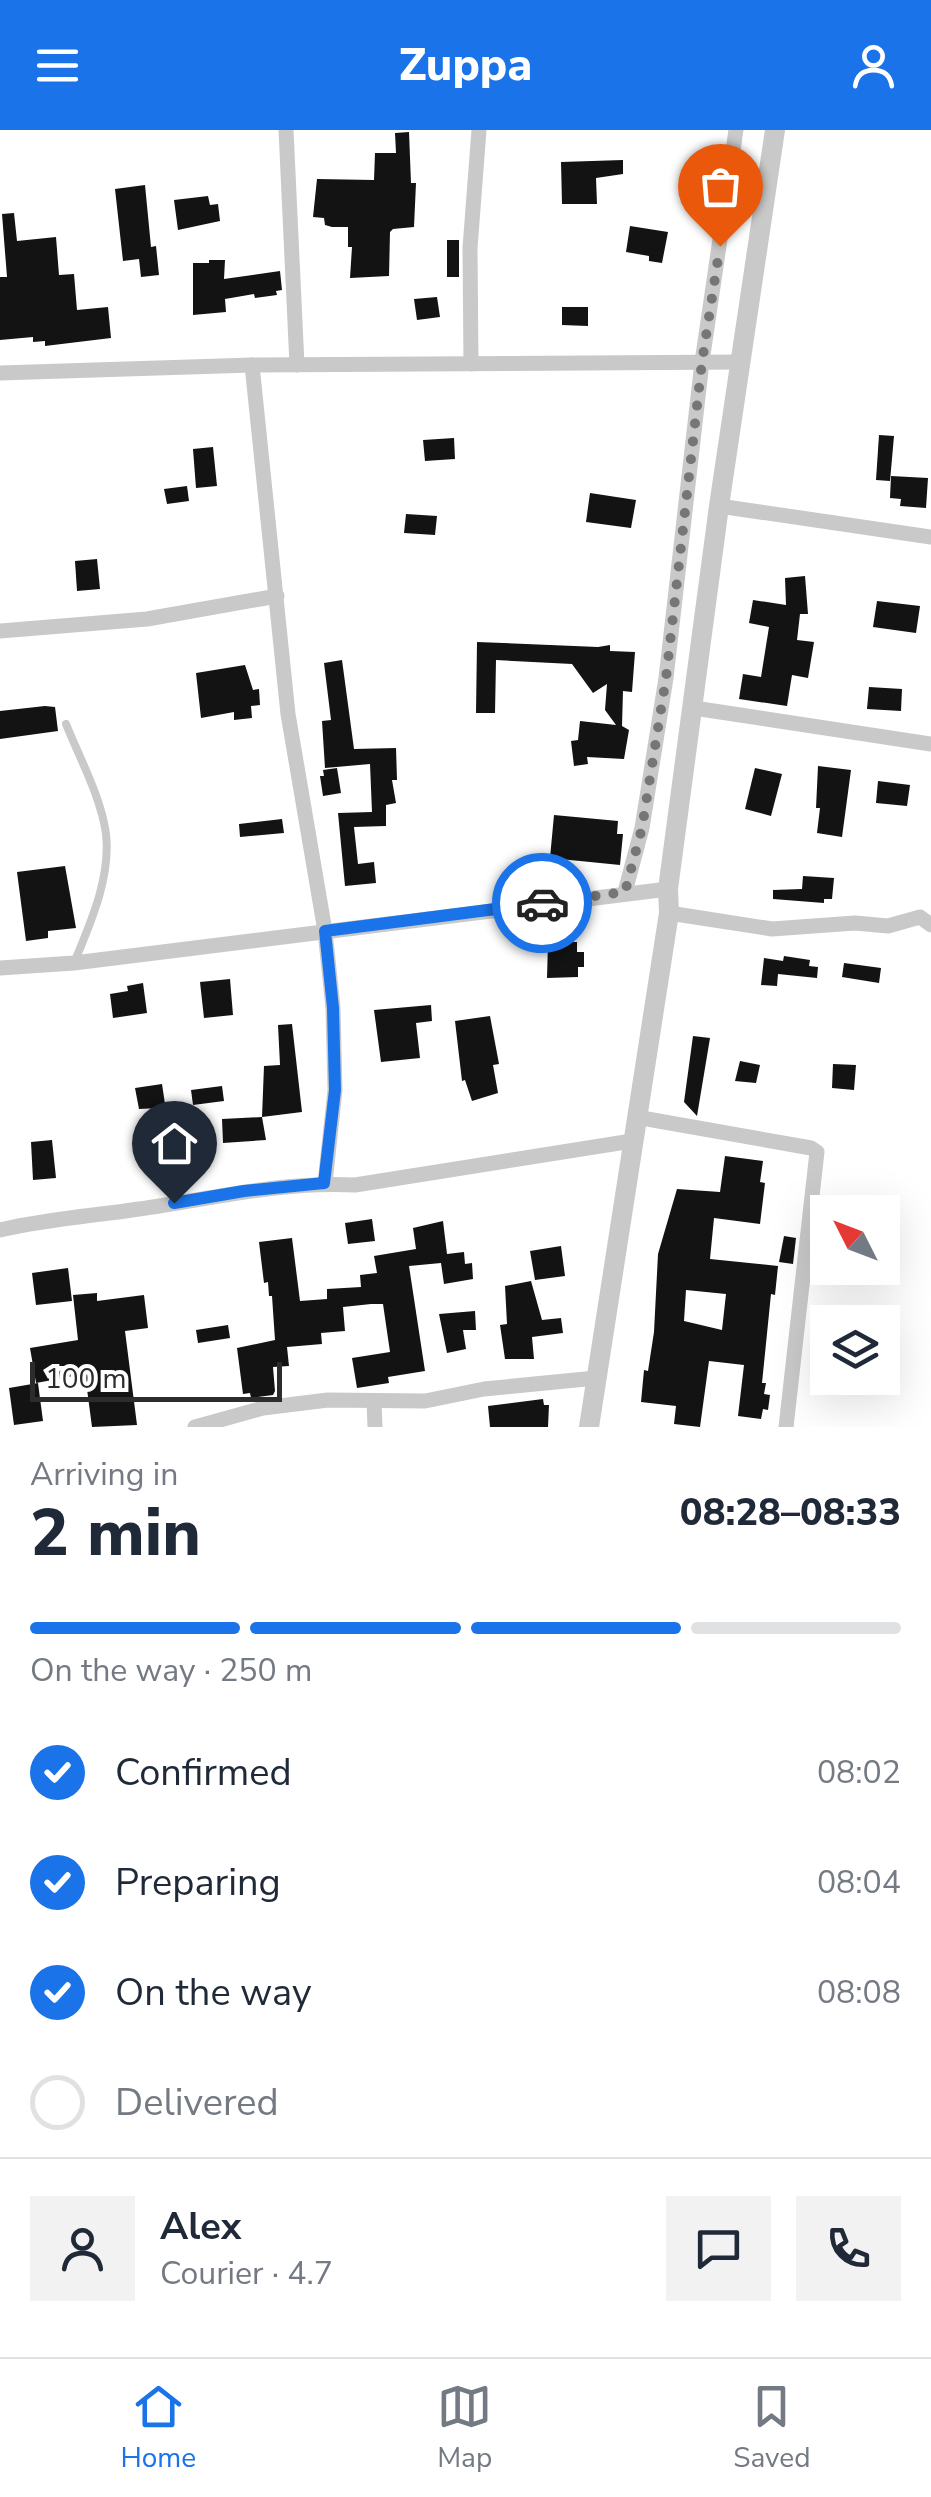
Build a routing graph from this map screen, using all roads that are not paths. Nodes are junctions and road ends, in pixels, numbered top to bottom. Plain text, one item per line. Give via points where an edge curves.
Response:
1 (286, 130) edge
2 (479, 130) edge
3 (736, 130) edge
4 (774, 130) edge
5 (702, 362) junction
6 (741, 362) junction
7 (252, 364) junction
8 (471, 364) junction
9 (297, 365) junction
10 (0, 373) edge
11 (719, 506) junction
12 (931, 537) edge
13 (277, 596) junction
14 (0, 631) edge
15 (694, 708) junction
16 (66, 724) dead end
17 (931, 744) edge
18 (668, 889) junction
19 (625, 892) junction
20 (668, 912) junction
21 (931, 924) edge
22 (325, 931) junction
23 (74, 963) junction
24 (0, 968) edge
25 (636, 1116) junction
26 (632, 1141) junction
27 (324, 1183) junction
28 (0, 1230) edge
29 (596, 1378) junction
30 (374, 1401) junction
31 (195, 1427) edge
32 (375, 1427) edge
33 (589, 1427) edge
34 (786, 1427) edge

1 - 9 street
2 - 8 street
3 - 5 street
4 - 6 street
5 - 6 street
5 - 8 street
5 - 19 street via 666,678
6 - 11 street
7 - 9 street
7 - 10 street
7 - 13 street
8 - 9 street
11 - 12 street
11 - 15 street
13 - 14 street via 147,619
13 - 22 street via 288,714
15 - 17 street
15 - 18 street
16 - 23 lane via 106,848 95,909
18 - 19 street
18 - 20 street
19 - 22 street
20 - 21 street via 772,929 888,926 920,917
20 - 25 street
22 - 23 street
22 - 27 street via 335,1090
23 - 24 street
25 - 26 street
25 - 34 street via 817,1152
26 - 27 street via 356,1184
26 - 29 street
27 - 28 street
29 - 30 street via 425,1401
29 - 33 street
30 - 31 street via 263,1408
30 - 32 street

